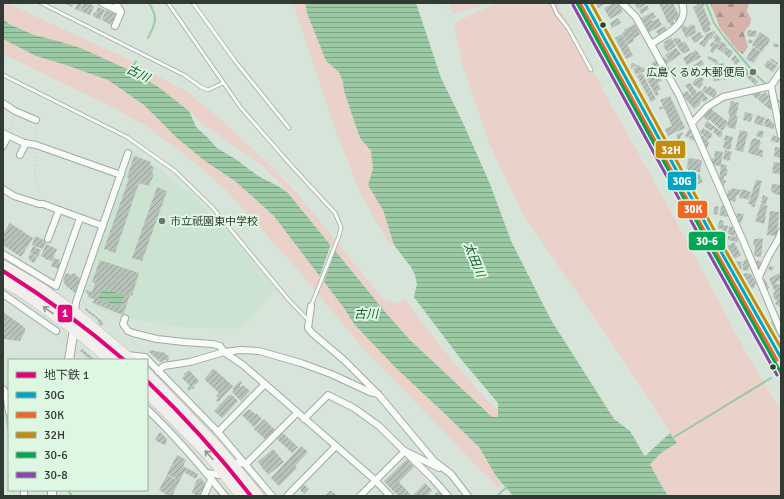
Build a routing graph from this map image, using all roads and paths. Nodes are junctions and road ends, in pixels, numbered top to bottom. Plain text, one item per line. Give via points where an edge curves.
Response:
1 (41, 3) edge
2 (102, 3) edge
3 (116, 3) edge
4 (168, 3) edge
5 (193, 3) edge
6 (440, 3) edge
7 (552, 3) edge
8 (577, 3) edge
9 (586, 3) edge
10 (622, 3) edge
11 (682, 3) edge
12 (121, 12) junction
13 (452, 17) dead end
14 (115, 26) dead end
15 (651, 44) junction
16 (591, 70) dead end
17 (781, 71) edge
18 (3, 75) edge
19 (223, 83) junction
20 (771, 86) junction
21 (3, 103) edge
22 (15, 110) junction
23 (36, 120) joint
24 (692, 123) junction
25 (289, 128) dead end
26 (6, 135) edge
27 (781, 136) edge
28 (26, 143) junction
29 (36, 144) junction
30 (3, 146) edge
31 (128, 153) dead end
32 (20, 155) dead end
33 (121, 175) junction
34 (3, 189) edge
35 (43, 204) junction
36 (59, 210) junction
37 (80, 218) junction
38 (103, 226) junction
39 (781, 232) edge
40 (48, 239) dead end
41 (3, 254) edge
42 (21, 265) junction
43 (3, 266) edge
44 (759, 277) junction
45 (26, 280) junction
46 (3, 281) edge
47 (3, 294) edge
48 (27, 295) junction
49 (10, 299) junction
50 (311, 306) joint
51 (75, 313) junction
52 (125, 318) dead end
53 (309, 321) junction
54 (779, 322) edge
55 (74, 329) junction
56 (56, 331) dead end
57 (781, 332) edge
58 (78, 352) dead end
59 (224, 352) junction
60 (128, 357) edge
61 (781, 358) edge
62 (69, 359) edge
63 (85, 359) edge
64 (110, 359) edge
65 (147, 359) edge
66 (148, 360) edge
67 (158, 371) junction
68 (781, 373) edge
69 (148, 375) edge
70 (265, 384) junction
71 (3, 388) edge
72 (148, 393) edge
73 (378, 394) junction
74 (8, 406) edge
75 (148, 410) edge
76 (297, 413) junction
77 (304, 419) junction
78 (218, 432) junction
79 (336, 446) junction
80 (405, 451) junction
81 (228, 461) junction
82 (246, 464) junction
83 (207, 473) junction
84 (451, 474) junction
85 (227, 477) junction
86 (212, 480) junction
87 (375, 480) junction
88 (204, 496) edge
89 (225, 496) edge
90 (242, 496) edge
91 (258, 496) edge
92 (272, 496) edge
93 (287, 496) edge
94 (360, 496) edge
95 (390, 496) edge
96 (448, 496) edge
97 (468, 496) edge

1 - 19 lane via 178,72 201,87 208,90
2 - 12 street
3 - 12 street
4 - 19 lane
5 - 25 lane via 235,61
6 - 13 path via 441,10
7 - 16 lane
8 - 68 main road
9 - 61 main road
10 - 15 street via 636,17
11 - 15 street via 684,15 678,26
12 - 14 street
15 - 24 street
17 - 20 street
18 - 53 lane via 126,137 175,172 212,207
19 - 50 lane via 241,108 336,213 340,228 338,236
20 - 24 street via 723,96 707,107
20 - 27 street
21 - 22 street
22 - 23 street
22 - 26 path
23 - 29 path
24 - 44 street
26 - 28 street
26 - 30 street
28 - 29 street
28 - 32 street
29 - 33 street
29 - 35 path via 35,173
31 - 33 street
33 - 38 street
34 - 35 street via 14,196
35 - 36 street
36 - 37 street
36 - 40 street
37 - 38 street
37 - 42 street via 58,287
38 - 51 street via 76,302
39 - 44 street
41 - 42 street
42 - 45 street
43 - 45 highway
44 - 54 street
45 - 51 highway
46 - 48 highway
47 - 49 street
48 - 49 street
55 -> 48 highway
49 - 56 street
50 - 53 street
51 - 55 street
51 - 60 highway
52 - 59 street via 123,324 133,333 157,339 213,344 220,346
53 - 73 street via 308,328 312,333
54 - 57 street
55 - 62 street
55 - 64 highway
58 - 63 path
59 - 67 street via 190,362 164,366
59 - 70 street
59 - 73 street via 259,351 301,363
60 - 65 street
66 - 67 street
67 - 78 street
69 - 81 highway
70 - 76 street
70 - 78 street
71 - 74 street
85 -> 72 highway
73 - 84 street via 434,461
75 - 83 street
76 - 77 street
76 - 82 street
77 - 79 street
77 - 80 street via 328,395 354,408 379,426
78 - 82 street
79 - 87 street
79 - 93 street
80 - 84 street
80 - 87 street
80 - 96 street
81 - 82 street
81 - 91 highway
82 - 92 street
83 - 85 street
83 - 86 street
84 - 97 street
85 - 90 highway
86 - 88 street
86 - 89 street
87 - 94 street
87 - 95 street

